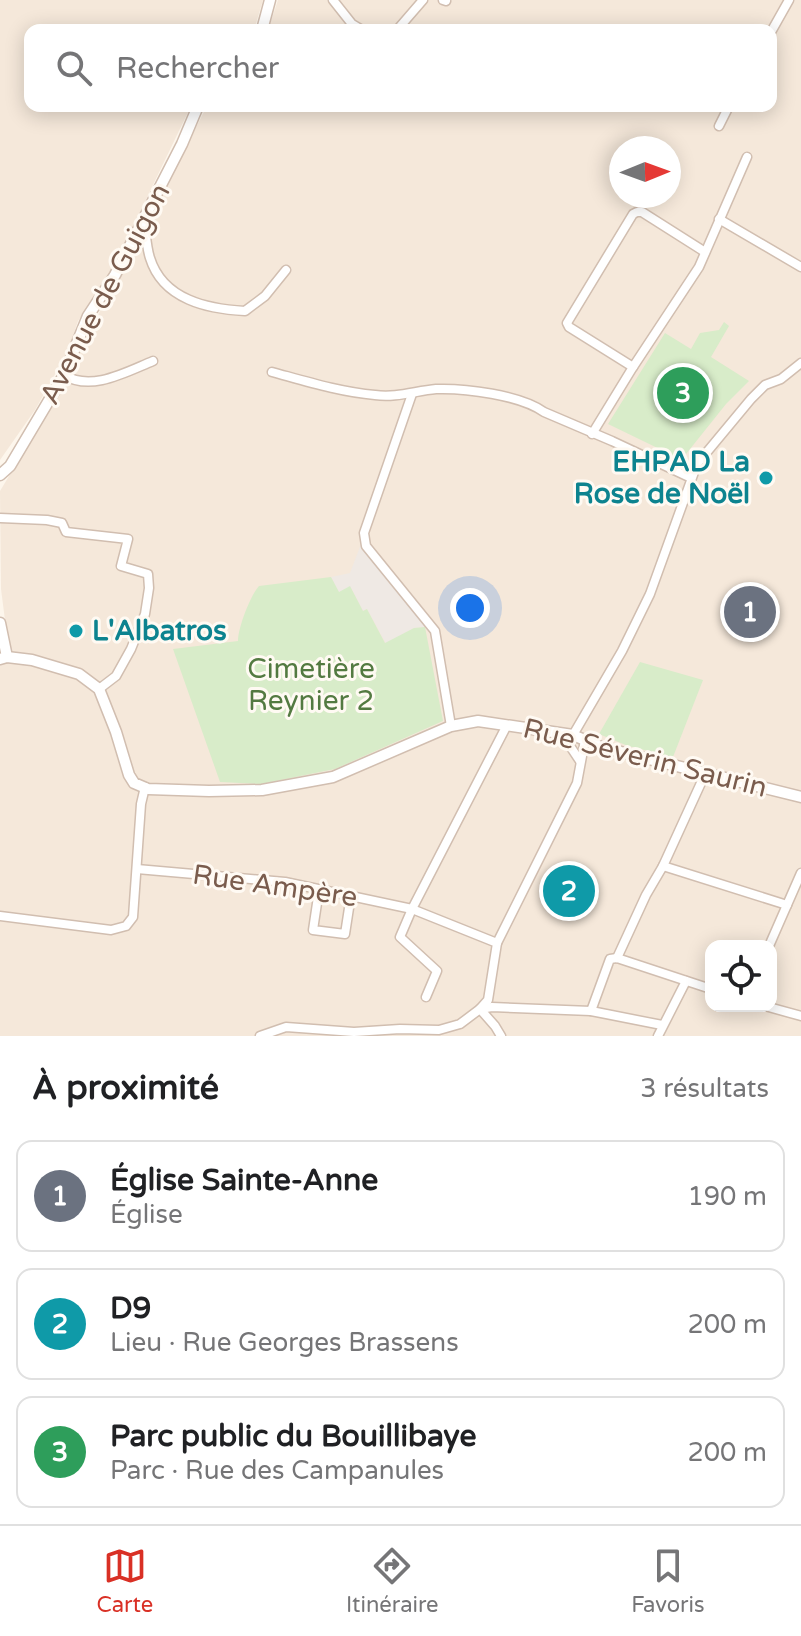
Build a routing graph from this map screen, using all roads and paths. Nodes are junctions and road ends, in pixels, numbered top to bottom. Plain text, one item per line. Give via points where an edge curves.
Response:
1 (270, 0) edge
2 (333, 0) edge
3 (423, 0) edge
4 (789, 0) edge
5 (264, 24) edge
6 (352, 24) edge
7 (402, 24) edge
8 (776, 24) edge
9 (195, 112) edge
10 (726, 112) edge
11 (719, 126) dead end
12 (747, 157) dead end
13 (144, 219) junction
14 (719, 219) junction
15 (705, 252) junction
16 (801, 267) edge
17 (286, 270) dead end
18 (153, 361) dead end
19 (801, 363) edge
20 (633, 367) junction
21 (272, 372) dead end
22 (801, 373) edge
23 (64, 375) junction
24 (781, 379) junction
25 (412, 394) junction
26 (592, 434) junction
27 (691, 478) junction
28 (0, 480) edge
29 (0, 518) edge
30 (0, 623) edge
31 (3, 658) edge
32 (99, 689) junction
33 (507, 725) junction
34 (451, 726) junction
35 (568, 734) junction
36 (585, 740) junction
37 (580, 761) junction
38 (706, 772) junction
39 (145, 787) junction
40 (801, 797) edge
41 (663, 866) junction
42 (137, 869) junction
43 (801, 873) edge
44 (319, 890) junction
45 (351, 895) junction
46 (787, 905) junction
47 (412, 909) junction
48 (0, 916) edge
49 (772, 940) edge
50 (497, 943) junction
51 (617, 958) junction
52 (686, 981) junction
53 (705, 987) edge
54 (426, 997) dead end
55 (480, 1009) junction
56 (777, 1009) edge
57 (591, 1011) junction
58 (801, 1016) edge
59 (662, 1025) junction
60 (260, 1036) edge
61 (501, 1036) edge
62 (658, 1036) edge

1 - 5 street
2 - 6 street
3 - 7 street
4 - 8 street
9 - 13 street, Avenue de Guigon
10 - 11 street
12 - 14 street
13 - 17 street via 156,272 183,299 245,311
13 - 23 street, Avenue de Guigon via 88,316
14 - 15 street
14 - 16 street
15 - 20 street
15 - 20 street via 642,212 633,214 567,323
18 - 23 street via 95,382
19 - 24 street
20 - 26 street
21 - 25 street via 346,391
22 - 24 street
23 - 28 street, Avenue de Guigon
24 - 27 street via 751,399
25 - 26 street via 439,389 495,395
25 - 34 street via 364,533 366,546 435,631
26 - 27 street
27 - 35 street via 650,594 622,651
29 - 32 street via 47,520 62,523 66,532 128,539 121,566 148,574 145,614 116,676
30 - 31 street
31 - 32 street via 32,660 79,674
32 - 39 street via 129,775
33 - 34 street, Rue Séverin Saurin via 478,721
33 - 35 street, Rue Séverin Saurin
33 - 47 street
34 - 39 street, Rue Séverin Saurin via 333,777 262,790
35 - 36 street, Rue Séverin Saurin
35 - 37 street
36 - 37 street
36 - 38 street, Rue Séverin Saurin
37 - 50 street via 577,783
38 - 40 street, Rue Séverin Saurin
38 - 41 street
39 - 42 street
41 - 46 street
41 - 51 street
42 - 44 street, Rue Ampère via 285,882
42 - 48 street via 133,917 126,926 111,930
43 - 46 street
44 - 45 street, Rue Ampère
44 - 45 street via 313,930 345,934
45 - 47 street, Rue Ampère
46 - 49 street
47 - 50 street, Rue Ampère
47 - 54 street via 400,937 437,971
50 - 55 street via 488,1000
51 - 52 street
51 - 57 street via 610,959
52 - 53 street
52 - 59 street
55 - 57 street
55 - 60 street via 460,1024 439,1030 286,1027
55 - 61 street
56 - 58 street
57 - 59 street
59 - 62 street

